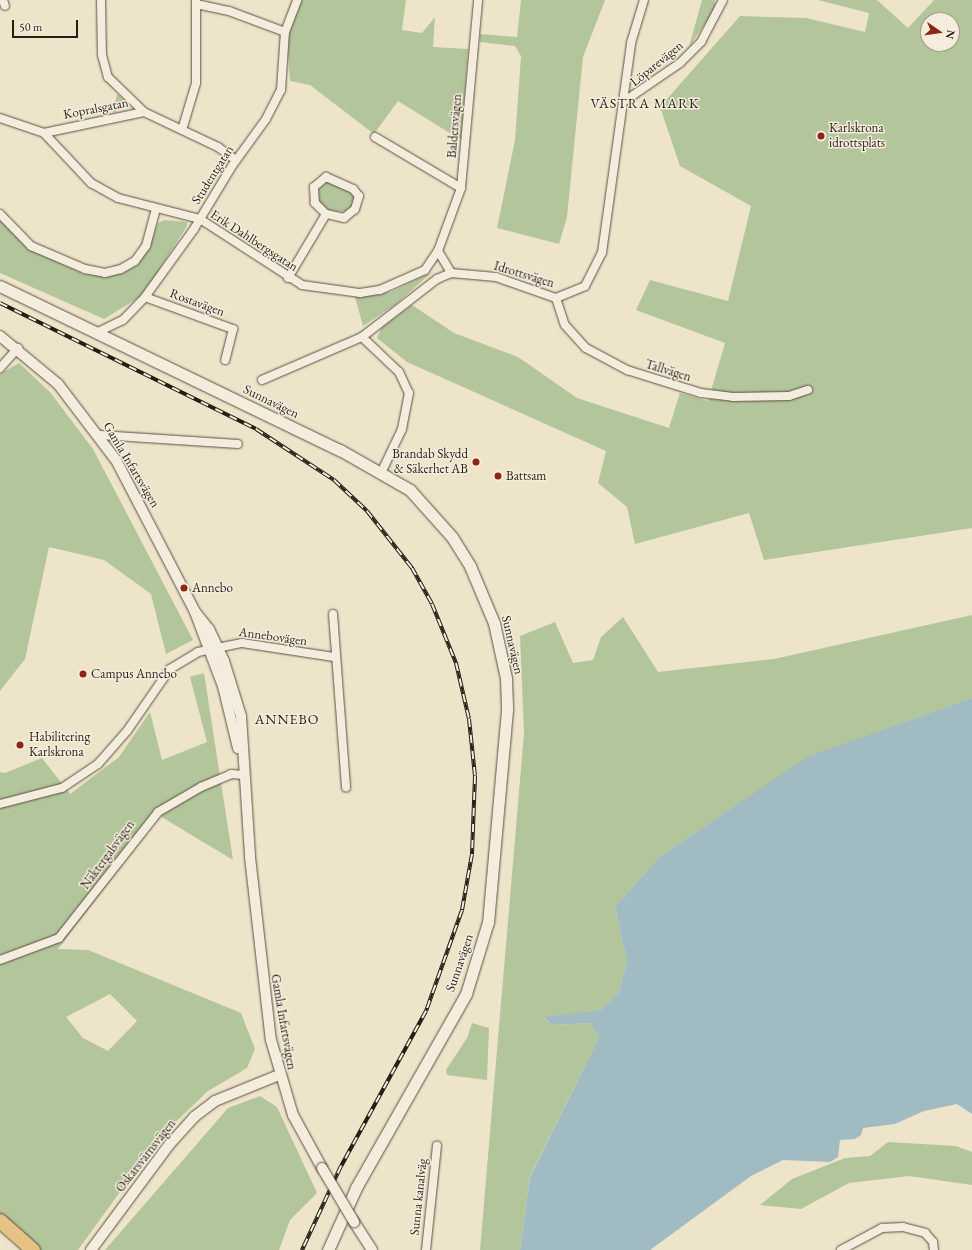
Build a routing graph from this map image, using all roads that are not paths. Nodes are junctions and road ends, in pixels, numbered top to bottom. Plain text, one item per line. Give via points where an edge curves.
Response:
1 (101, 0) edge
2 (297, 0) edge
3 (478, 0) edge
4 (644, 0) edge
5 (723, 0) edge
6 (196, 2) edge
7 (285, 32) junction
8 (626, 100) junction
9 (144, 112) junction
10 (0, 118) edge
11 (182, 130) junction
12 (44, 133) junction
13 (375, 137) dead end
14 (236, 160) junction
15 (461, 188) junction
16 (156, 209) junction
17 (0, 214) edge
18 (326, 214) junction
19 (200, 219) junction
20 (438, 251) junction
21 (452, 273) junction
22 (288, 278) junction
23 (0, 286) edge
24 (145, 297) junction
25 (556, 298) junction
26 (96, 333) junction
27 (0, 336) edge
28 (362, 337) junction
29 (18, 348) junction
30 (225, 360) dead end
31 (0, 368) edge
32 (262, 380) dead end
33 (808, 390) dead end
34 (100, 435) junction
35 (238, 444) dead end
36 (382, 471) junction
37 (333, 614) dead end
38 (214, 648) junction
39 (334, 657) junction
40 (243, 775) junction
41 (346, 788) dead end
42 (0, 804) edge
43 (0, 960) edge
44 (279, 1075) junction
45 (437, 1146) dead end
46 (0, 1221) edge
47 (33, 1250) edge
48 (91, 1250) edge
49 (328, 1250) edge
50 (372, 1250) edge
51 (426, 1250) edge
52 (841, 1250) edge
53 (934, 1250) edge

1 - 9 street via 102,55 108,77
2 - 7 street, Studentgatan
3 - 15 street, Baldersvägen
4 - 8 street, Idrottsvägen via 631,43
5 - 8 street, Löparevägen via 701,42 680,63
6 - 7 street via 230,11
6 - 11 street via 196,83
7 - 14 street, Studentgatan via 281,90
8 - 25 street, Idrottsvägen via 602,254 585,286
9 - 11 street, Kopralsgatan
9 - 12 street, Kopralsgatan
10 - 12 street
11 - 14 street, Kopralsgatan
12 - 16 street, Erik Dahlbergsgatan via 91,183 118,198
13 - 15 street
14 - 19 street, Studentgatan
15 - 20 street, Baldersvägen
16 - 17 street via 146,246 134,261 121,269 104,272 77,267 31,246
16 - 19 street, Erik Dahlbergsgatan
18 - 18 street via 344,218 355,209 359,196 334,178 318,181 312,195
18 - 22 street
19 - 22 street, Erik Dahlbergsgatan
19 - 24 street, Studentgatan
20 - 21 street
20 - 22 street, Erik Dahlbergsgatan via 425,270 380,290 360,293 316,288
21 - 25 street, Idrottsvägen via 496,277
21 - 28 street via 437,279
23 - 26 main road, Sunnavägen
24 - 26 street, Studentgatan via 123,320
24 - 30 street, Rostavägen via 233,329
25 - 33 street, Tallvägen via 565,324 586,348 627,370 701,393 733,397 788,396
26 - 36 main road, Sunnavägen
27 - 29 street, Gamla Infartsvägen
28 - 32 street
28 - 36 street via 399,372 409,393 402,429
29 - 31 street
29 - 34 street, Gamla Infartsvägen via 58,384
34 - 35 street
34 - 38 street, Gamla Infartsvägen
36 - 49 main road, Sunnavägen via 432,512 452,537 482,592 494,623 506,678 505,758 493,895 466,994 356,1188
37 - 39 street
38 - 39 street, Annebovägen via 242,643
38 - 40 street, Gamla Infartsvägen via 241,716
38 - 42 street, Annebovägen via 184,658 170,669 127,731 98,764 62,788
39 - 41 street
40 - 43 street, Näktergalsvägen via 231,774 158,812 58,938
40 - 44 street, Gamla Infartsvägen via 262,993
44 - 48 street, Oskarsvärnsvägen via 215,1101 194,1118 169,1145
44 - 50 street, Gamla Infartsvägen, bridge via 293,1116
45 - 51 street, Sunna kanalväg
46 - 47 highway
52 - 53 street via 882,1228 903,1227 925,1233 933,1242

